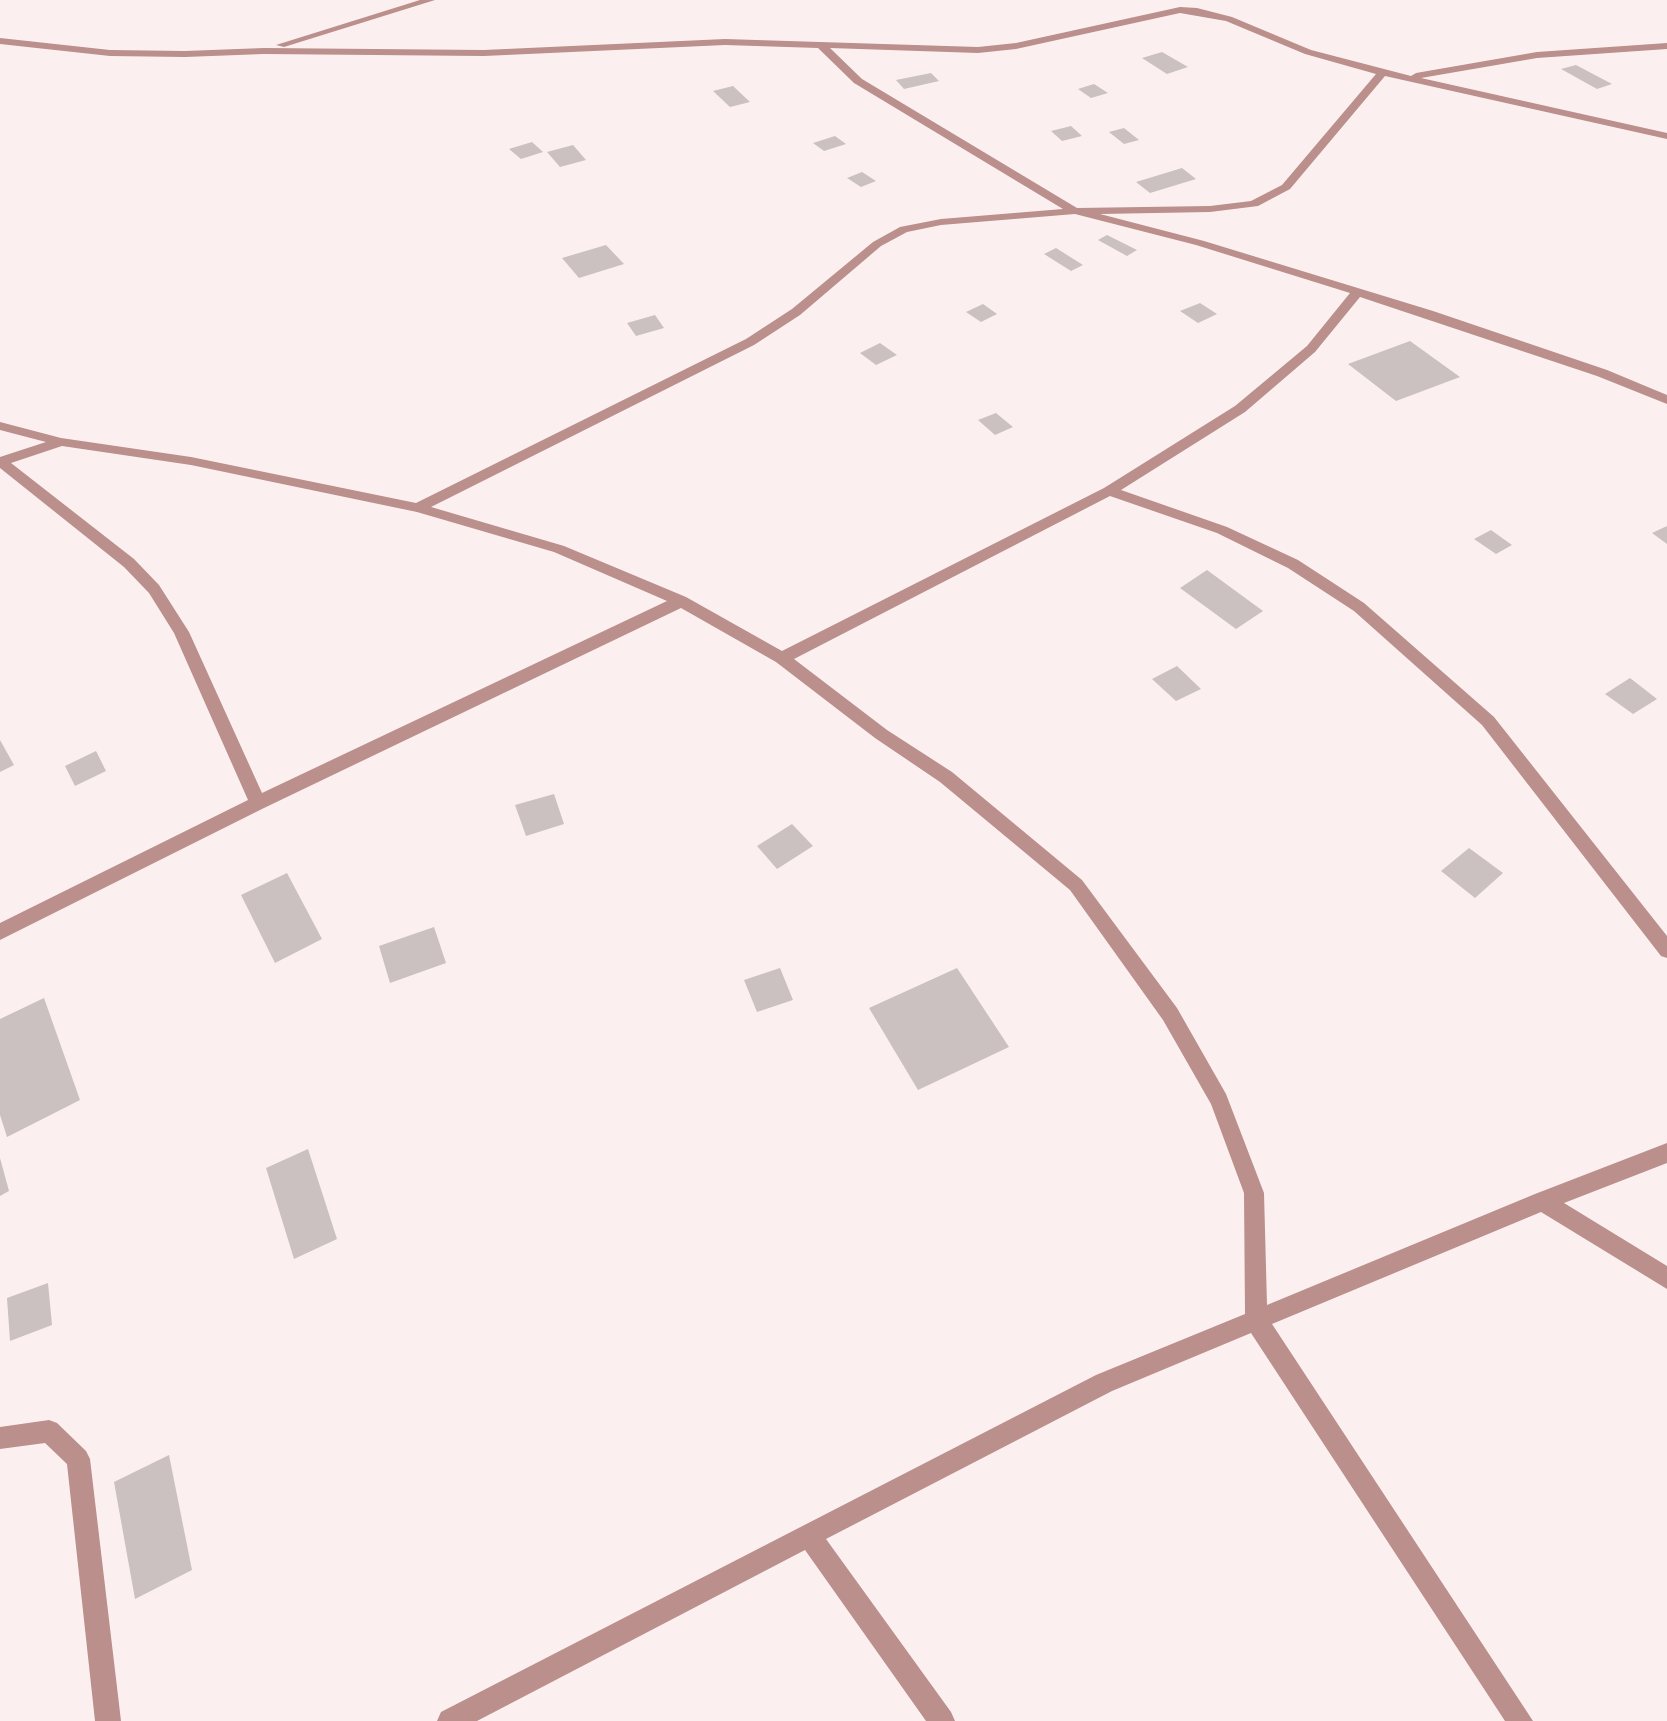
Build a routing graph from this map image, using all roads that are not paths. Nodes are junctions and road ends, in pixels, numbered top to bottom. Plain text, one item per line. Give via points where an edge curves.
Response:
1 (430, 0) edge
2 (0, 41) edge
3 (821, 45) junction
4 (1667, 46) edge
5 (264, 51) junction
6 (1383, 73) junction
7 (1406, 78) junction
8 (1667, 136) edge
9 (1075, 211) junction
10 (1357, 293) junction
11 (1667, 400) edge
12 (0, 426) edge
13 (61, 442) junction
14 (1, 462) edge
15 (1109, 491) junction
16 (418, 508) junction
17 (681, 601) junction
18 (782, 658) junction
19 (258, 803) junction
20 (0, 932) edge
21 (1667, 950) edge
22 (1667, 1153) edge
23 (1542, 1202) junction
24 (1667, 1278) edge
25 (1255, 1320) junction
26 (0, 1438) edge
27 (808, 1534) junction
28 (108, 1721) edge
29 (450, 1721) edge
30 (942, 1721) edge
31 (1520, 1721) edge

1 - 5 street
2 - 5 street via 110,53
3 - 5 street via 725,42 484,53
3 - 6 street via 978,50 1016,46 1161,13 1197,11 1229,19 1308,52
3 - 9 street via 858,81
4 - 7 street via 1537,55
6 - 7 street
6 - 9 street via 1286,187 1254,204
7 - 8 street
9 - 10 street via 1200,243
9 - 16 street via 904,229 877,244 796,312 750,342
10 - 11 street via 1576,364
10 - 15 street via 1311,349 1240,409
12 - 13 street
13 - 14 street
13 - 16 street via 191,461
14 - 19 street via 129,563 154,589 181,632
15 - 18 street
15 - 21 street via 1222,530 1293,564 1359,607 1488,721
16 - 17 street via 559,549
17 - 18 street
17 - 19 street
18 - 25 street via 946,777 1076,885 1170,1014 1219,1100 1254,1193
19 - 20 street
22 - 23 street
23 - 24 street
23 - 25 street
25 - 27 street via 1104,1383
25 - 31 street
26 - 28 street via 49,1431 78,1459
27 - 29 street
27 - 30 street

